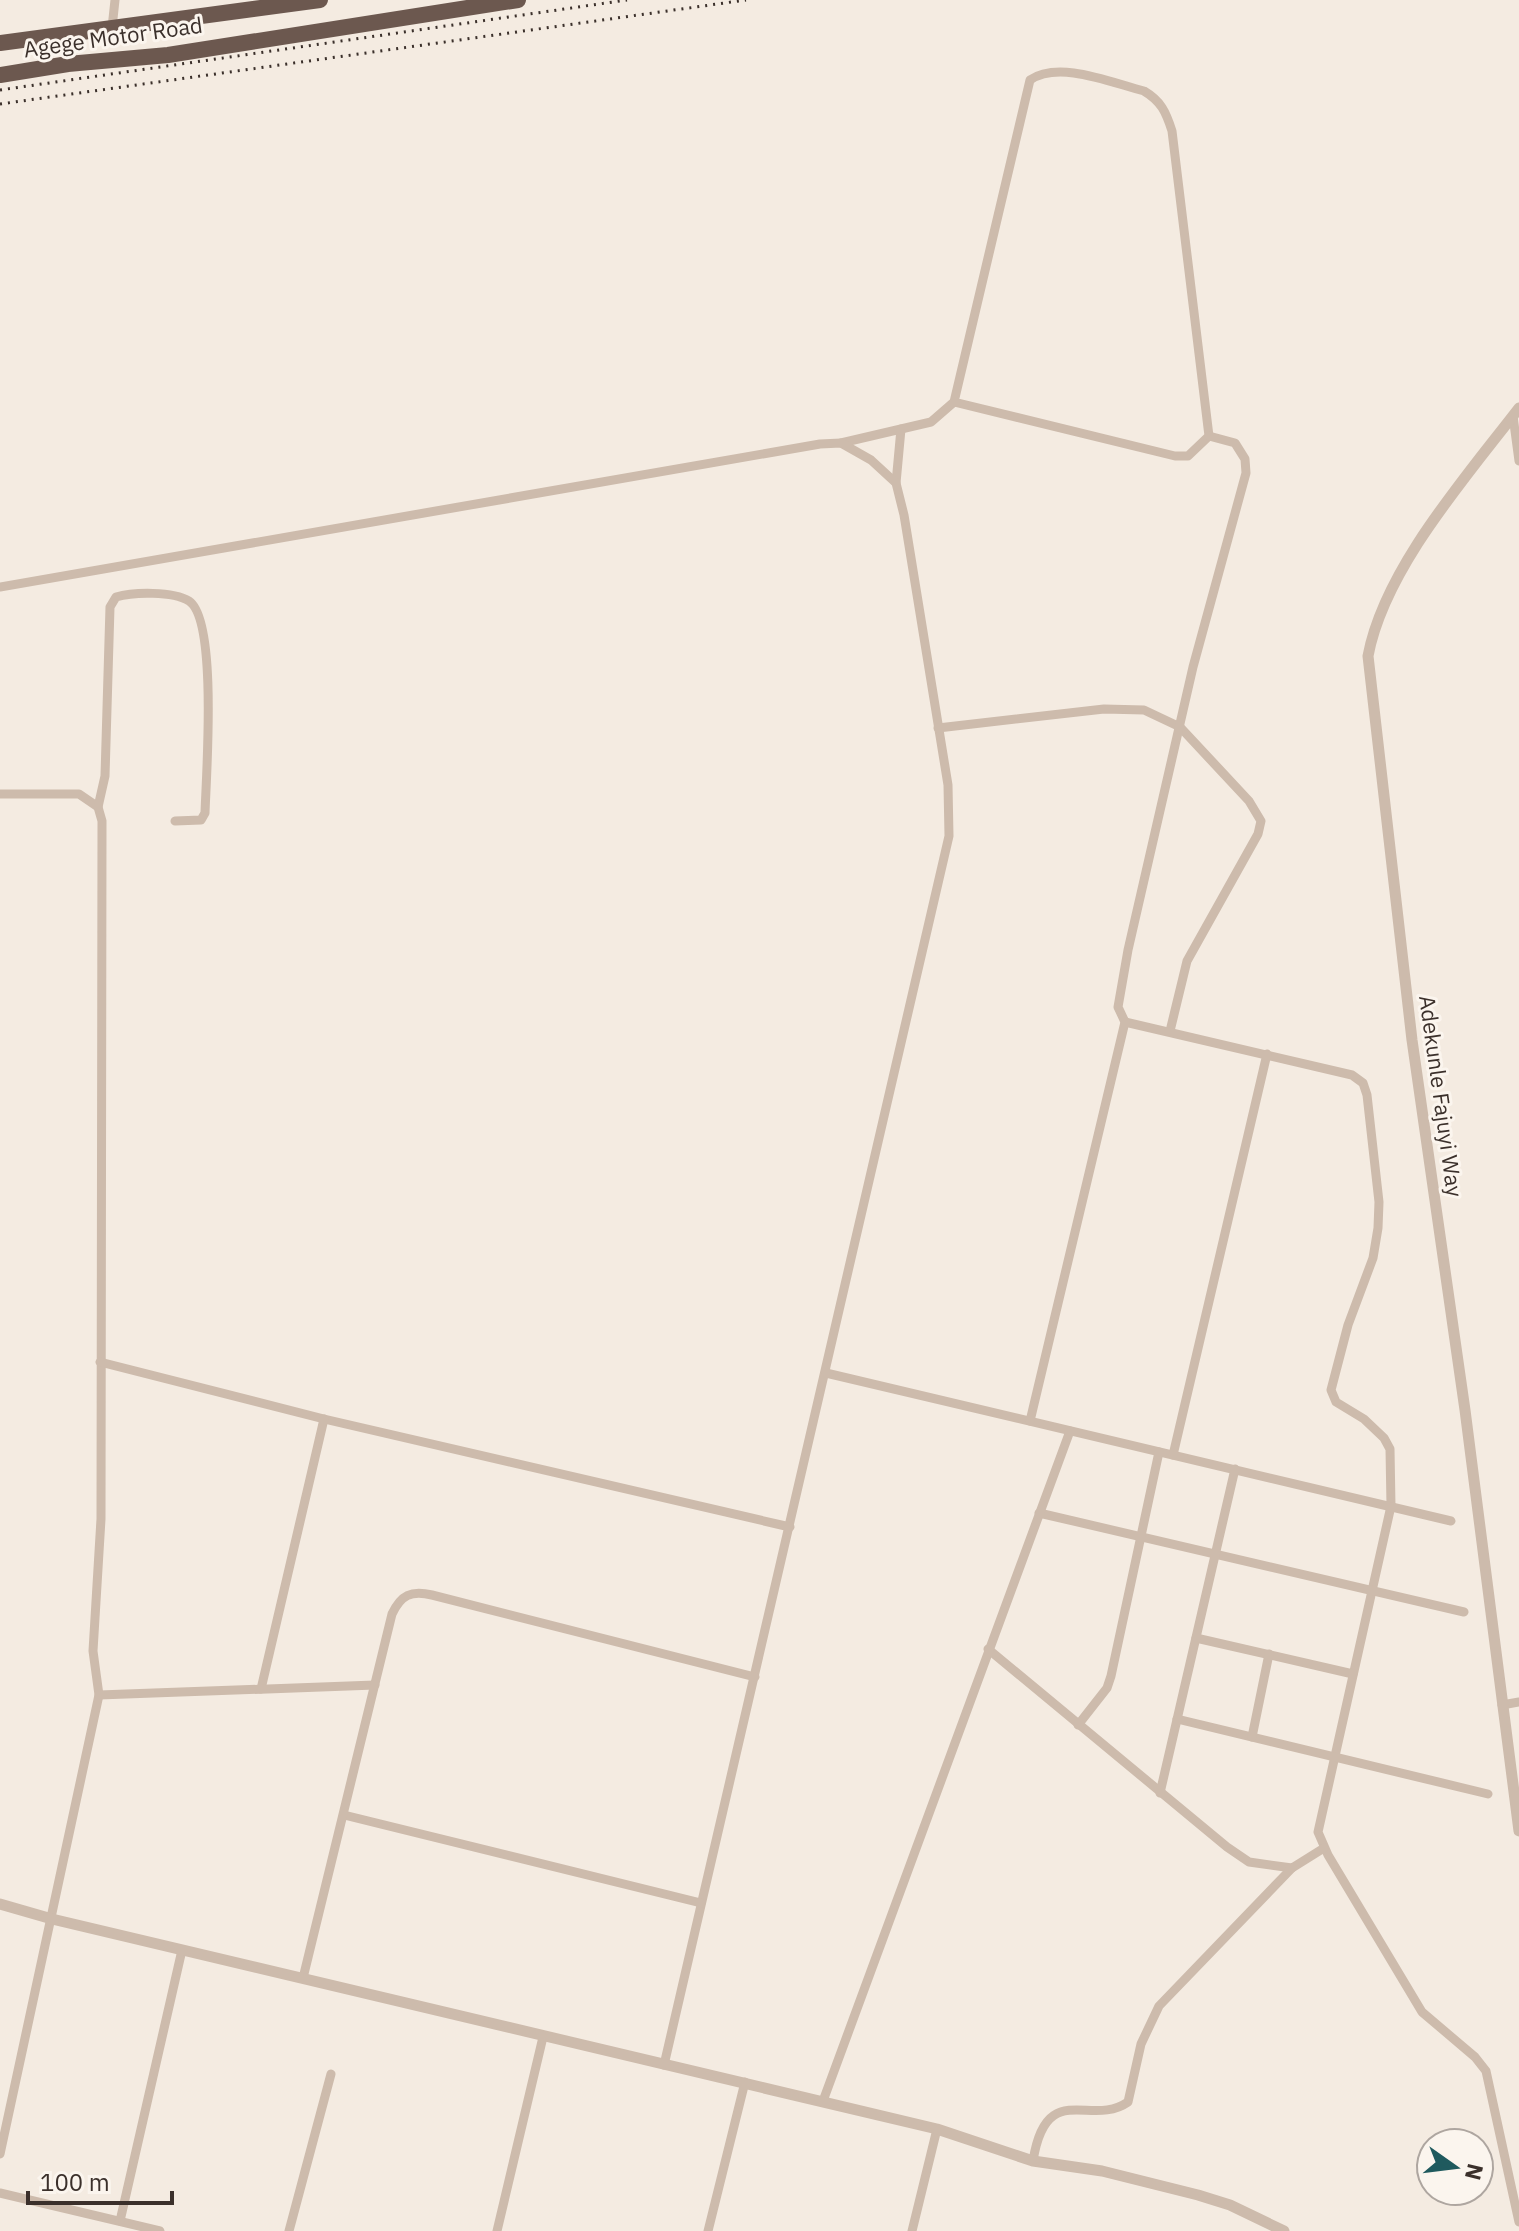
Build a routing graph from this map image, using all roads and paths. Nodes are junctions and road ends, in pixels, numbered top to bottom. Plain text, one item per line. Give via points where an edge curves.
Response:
1 (115, 0) edge
2 (320, 0) edge
3 (518, 0) edge
4 (246, 6) edge
5 (112, 28) junction
6 (0, 43) edge
7 (0, 75) edge
8 (954, 402) junction
9 (1516, 412) edge
10 (901, 429) junction
11 (1209, 436) junction
12 (841, 443) junction
13 (1519, 461) edge
14 (896, 483) junction
15 (0, 587) edge
16 (1180, 727) junction
17 (938, 728) junction
18 (0, 794) edge
19 (98, 807) junction
20 (175, 821) dead end
21 (1125, 1022) junction
22 (1170, 1031) junction
23 (1267, 1054) junction
24 (100, 1362) junction
25 (826, 1373) junction
26 (324, 1419) junction
27 (1030, 1421) junction
28 (1070, 1431) junction
29 (1159, 1452) junction
30 (1173, 1455) junction
31 (1235, 1469) junction
32 (1391, 1506) junction
33 (1039, 1513) junction
34 (1451, 1521) dead end
35 (790, 1527) junction
36 (1142, 1539) junction
37 (1215, 1555) junction
38 (1371, 1592) junction
39 (1464, 1612) dead end
40 (1196, 1638) junction
41 (988, 1649) junction
42 (1269, 1654) junction
43 (1353, 1674) junction
44 (755, 1677) junction
45 (375, 1685) junction
46 (261, 1689) junction
47 (99, 1695) junction
48 (1519, 1702) edge
49 (1502, 1705) junction
50 (1177, 1719) junction
51 (1078, 1725) junction
52 (1252, 1737) junction
53 (1334, 1757) junction
54 (1160, 1793) junction
55 (1488, 1794) dead end
56 (344, 1815) junction
57 (1519, 1831) edge
58 (1324, 1848) junction
59 (1292, 1868) junction
60 (701, 1903) junction
61 (0, 1904) edge
62 (52, 1919) junction
63 (182, 1950) junction
64 (303, 1978) junction
65 (543, 2037) junction
66 (664, 2065) junction
67 (331, 2074) dead end
68 (745, 2082) junction
69 (0, 2094) edge
70 (12, 2098) junction
71 (823, 2101) junction
72 (937, 2129) junction
73 (0, 2154) edge
74 (1033, 2161) junction
75 (0, 2193) edge
76 (120, 2221) junction
77 (1519, 2222) edge
78 (160, 2231) edge
79 (289, 2231) edge
80 (497, 2231) edge
81 (708, 2231) edge
82 (912, 2231) edge
83 (1284, 2231) edge

1 - 5 street
2 - 4 highway, Agege Motor Road
3 - 7 highway, Agege Motor Road via 168,55
4 - 5 highway, Agege Motor Road
5 - 6 highway, Agege Motor Road
8 - 10 street via 931,422
8 - 11 street via 1175,456 1188,456
8 - 11 street via 1030,80 1043,71 1060,72 1144,91 1165,109 1172,131
9 - 13 street
9 - 49 street, Adekunle Fajuyi Way via 1394,583 1376,619 1368,656 1412,1040
10 - 12 street
10 - 14 street
11 - 16 street via 1235,443 1246,473
12 - 14 street
12 - 15 street
14 - 17 street
16 - 17 street via 1127,707
16 - 21 street via 1119,993
16 - 22 street via 1261,821 1247,857 1187,961
17 - 25 street via 948,785 949,836
18 - 19 street via 79,794
19 - 20 street via 105,776 110,607 116,597 127,594 179,598 197,610 207,664 209,719 205,813 196,822
19 - 24 street
21 - 22 street
21 - 27 street
22 - 23 street
23 - 30 street
23 - 32 street via 1352,1075 1367,1095 1378,1228 1331,1390 1336,1402 1364,1419 1390,1449
24 - 26 street
24 - 47 street via 101,1519 93,1640
25 - 27 street
25 - 35 street
26 - 35 street
26 - 46 street
27 - 28 street
28 - 29 street
28 - 33 street
29 - 30 street
29 - 36 street
30 - 31 street
31 - 32 street
31 - 37 street
32 - 34 street
32 - 38 street
33 - 36 street
33 - 41 street
35 - 44 street
36 - 37 street
36 - 51 street via 1107,1688
37 - 38 street
37 - 40 street
38 - 39 street
38 - 43 street
40 - 42 street
40 - 50 street
41 - 51 street
41 - 71 street
42 - 43 street
42 - 52 street
43 - 53 street
44 - 45 street via 420,1592 398,1601
44 - 60 street
45 - 46 street
45 - 56 street
46 - 47 street
47 - 62 street
48 - 49 street
49 - 57 street, Adekunle Fajuyi Way
50 - 52 street
50 - 54 street
51 - 54 street
52 - 53 street
53 - 55 street
53 - 58 street via 1319,1821
54 - 59 street via 1249,1862
56 - 60 street
56 - 64 street
58 - 59 street
58 - 77 street via 1422,2012 1486,2071
59 - 74 street via 1159,2006 1141,2044 1128,2102 1057,2114 1046,2121
60 - 66 street
61 - 62 street
62 - 63 street
62 - 70 street
63 - 64 street
63 - 76 street
64 - 65 street
65 - 66 street
65 - 80 street
66 - 68 street
67 - 79 street
68 - 71 street
68 - 81 street
69 - 70 street
70 - 73 street
71 - 72 street
72 - 74 street
72 - 82 street
74 - 83 street via 1167,2186 1230,2205
75 - 76 street
76 - 78 street

